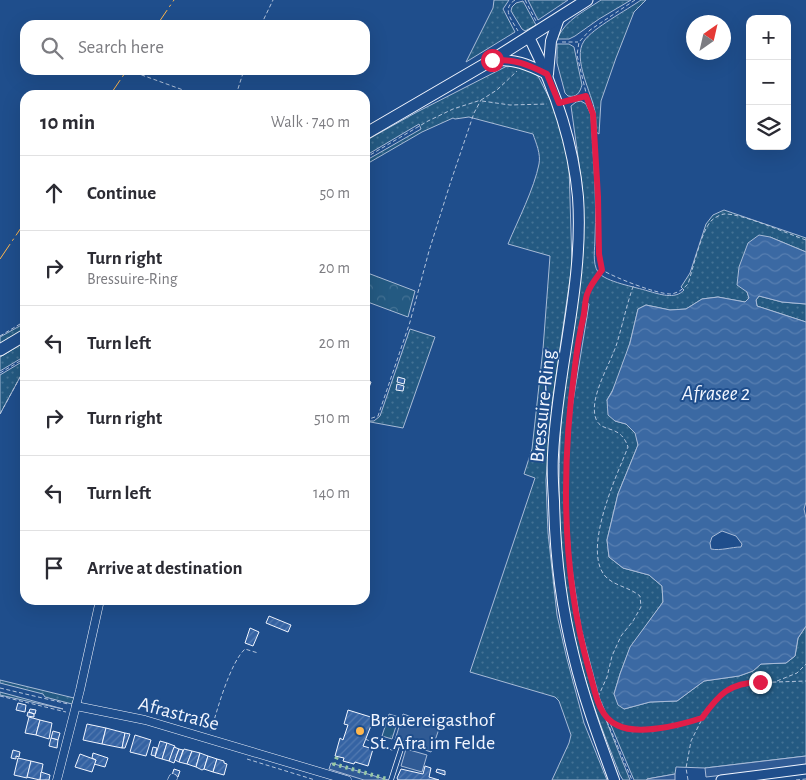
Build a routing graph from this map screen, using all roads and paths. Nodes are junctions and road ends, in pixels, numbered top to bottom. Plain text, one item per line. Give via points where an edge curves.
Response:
1 (273, 0) edge
2 (515, 0) edge
3 (587, 0) edge
4 (635, 0) edge
5 (559, 18) junction
6 (263, 20) edge
7 (526, 39) junction
8 (551, 41) junction
9 (579, 42) junction
10 (492, 60) junction
11 (142, 75) edge
12 (242, 75) edge
13 (548, 76) junction
14 (183, 90) edge
15 (238, 90) edge
16 (586, 96) junction
17 (481, 100) junction
18 (559, 103) junction
19 (370, 131) edge
20 (370, 155) edge
21 (806, 240) edge
22 (602, 270) junction
23 (634, 283) junction
24 (20, 324) edge
25 (0, 336) edge
26 (20, 338) edge
27 (0, 350) edge
28 (20, 361) edge
29 (0, 373) edge
30 (20, 377) edge
31 (0, 414) edge
32 (370, 419) edge
33 (99, 605) edge
34 (258, 653) dead end
35 (806, 664) edge
36 (806, 680) edge
37 (774, 683) junction
38 (0, 688) edge
39 (0, 696) edge
40 (597, 698) junction
41 (75, 710) junction
42 (603, 714) junction
43 (702, 718) junction
44 (209, 738) junction
45 (365, 739) dead end
46 (403, 743) dead end
47 (399, 755) junction
48 (404, 758) dead end
49 (244, 759) dead end
50 (806, 769) edge
51 (806, 779) edge
52 (57, 780) edge
53 (315, 780) edge
54 (347, 780) edge
55 (391, 780) edge
56 (614, 780) edge
57 (632, 780) edge
58 (688, 780) edge
59 (721, 780) edge
60 (796, 780) edge

1 - 6 path
2 - 7 path via 508,9 508,15
3 - 5 main road
4 - 9 path via 590,30
5 - 7 main road
5 - 8 main road
7 - 10 main road
7 - 13 main road, Bressuire-Ring
8 - 9 path
8 - 13 main road
9 - 16 path via 577,55
10 - 13 main road via 521,62
10 - 19 main road
11 - 14 path
12 - 15 path
13 - 18 main road, Bressuire-Ring
16 - 18 path
16 - 22 path via 593,114
17 - 18 path via 510,105
17 - 20 path via 428,121
17 - 32 path via 474,112 428,251 410,322 378,416
18 - 56 main road, Bressuire-Ring via 576,188 578,230 576,271 553,456 555,532 573,655
21 - 23 path via 740,216 716,216 705,233 688,284 682,290 672,294
22 - 23 path
22 - 40 path via 587,293 576,356 568,420 565,500 569,564 579,629
23 - 40 path via 616,344 599,384 594,412 604,427 620,432 628,447 601,519 597,555 606,576 640,596 640,607 620,636
24 - 25 path
26 - 27 main road
28 - 29 path
30 - 31 path
33 - 41 street
34 - 44 path via 245,650 235,662
35 - 37 path via 796,673
36 - 37 path
37 - 43 path via 747,683 724,692
38 - 41 path
39 - 41 path
40 - 42 path
41 - 44 street, Afrastraße via 145,720
41 - 52 street
42 - 43 path via 616,725 630,730
42 - 57 path
43 - 58 path via 691,742 686,768
44 - 54 street, Afrastraße
45 - 47 path
46 - 47 lane
47 - 48 lane
47 - 55 lane
49 - 53 path
50 - 59 street
51 - 60 path

